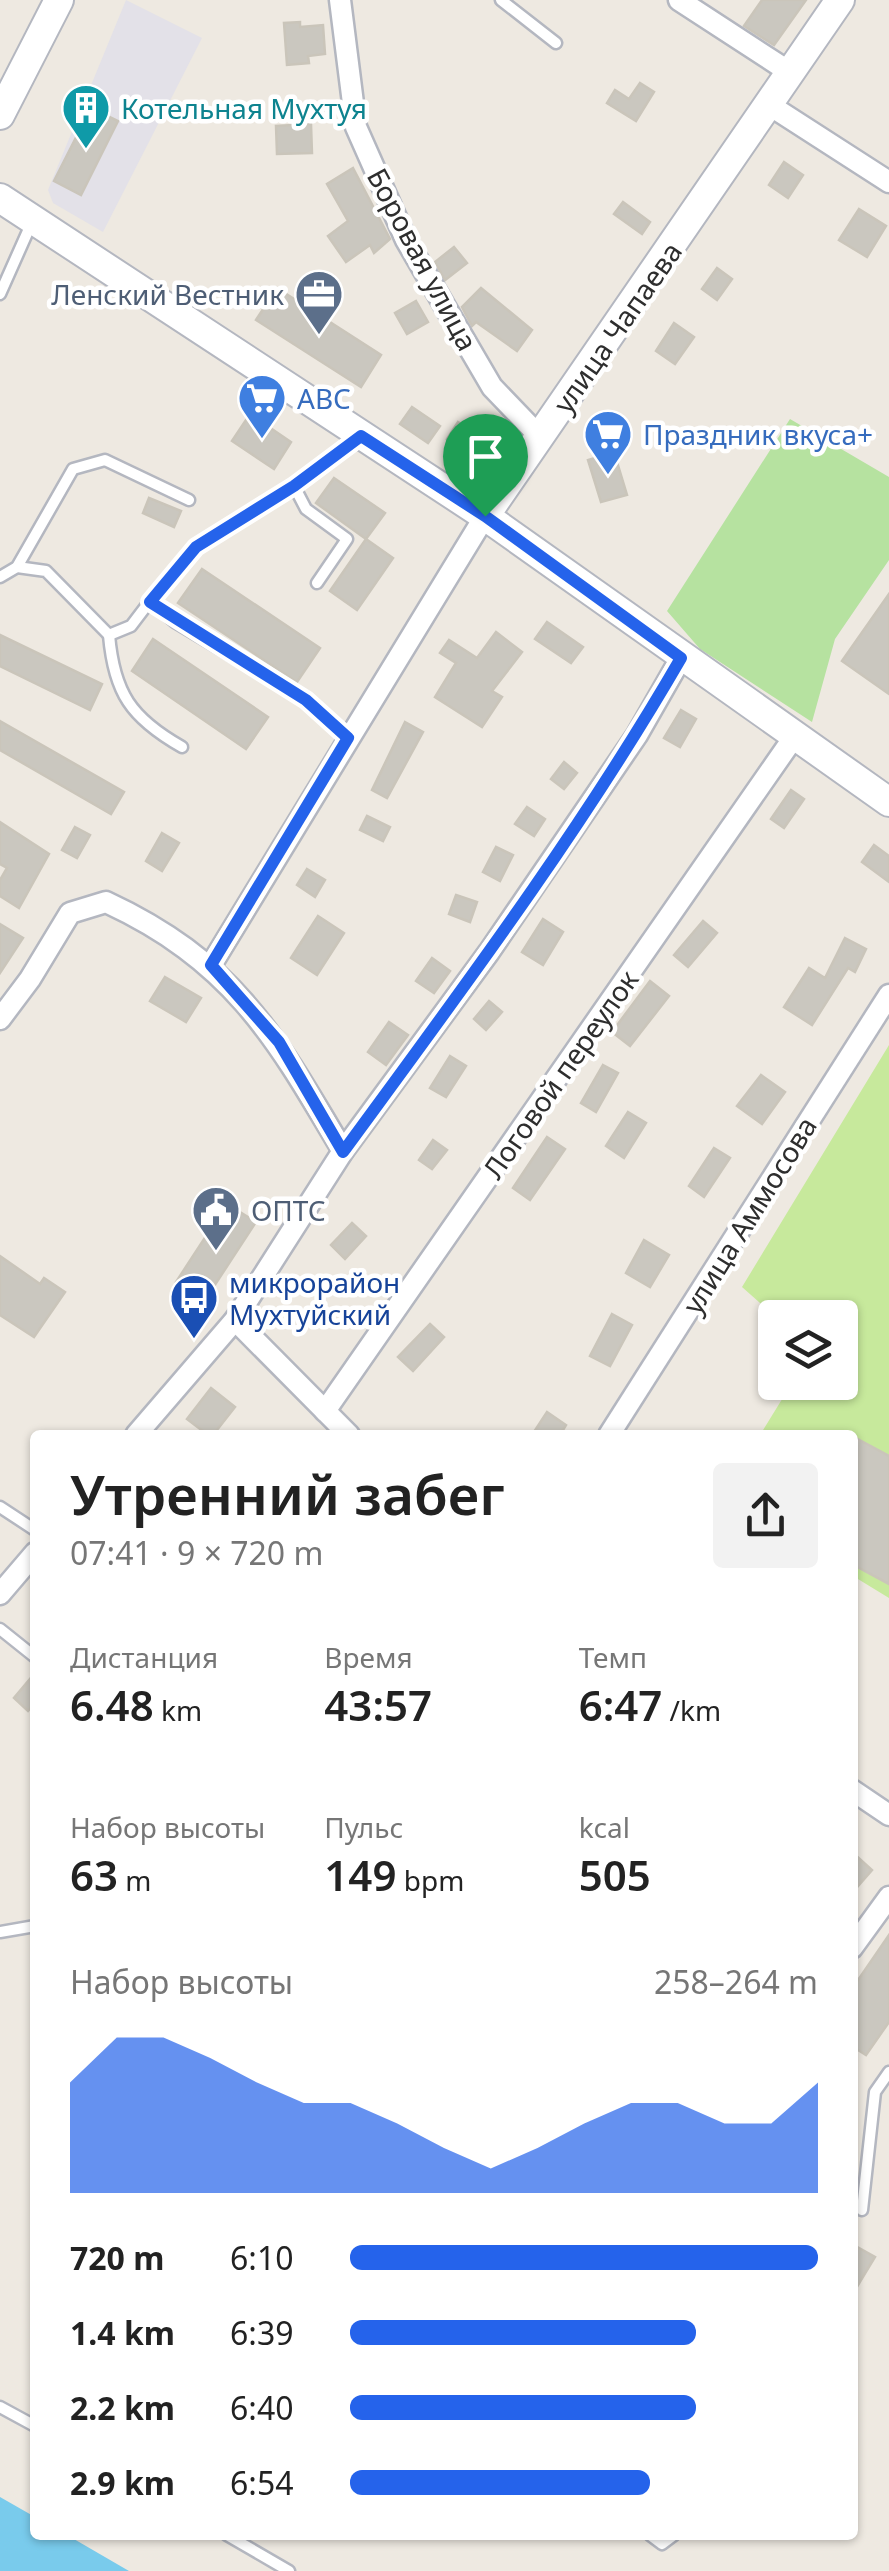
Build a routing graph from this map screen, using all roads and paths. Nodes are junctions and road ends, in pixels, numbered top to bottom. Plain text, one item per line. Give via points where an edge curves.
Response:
1 (58, 0) edge
2 (340, 0) edge
3 (501, 0) edge
4 (679, 0) edge
5 (840, 0) edge
6 (556, 43) dead end
7 (791, 73) junction
8 (771, 106) junction
9 (0, 114) edge
10 (889, 182) edge
11 (0, 198) edge
12 (33, 221) junction
13 (0, 294) edge
14 (361, 436) junction
15 (540, 438) junction
16 (294, 486) junction
17 (189, 500) dead end
18 (485, 516) junction
19 (17, 566) junction
20 (0, 577) edge
21 (317, 583) dead end
22 (150, 602) junction
23 (109, 634) junction
24 (681, 658) junction
25 (794, 737) junction
26 (348, 738) junction
27 (182, 747) dead end
28 (889, 802) edge
29 (211, 965) junction
30 (889, 995) edge
31 (0, 1019) edge
32 (343, 1152) junction
33 (234, 1320) junction
34 (326, 1412) junction
35 (140, 1430) edge
36 (345, 1430) edge
37 (612, 1430) edge
38 (0, 1507) edge
39 (30, 1527) edge
40 (30, 1560) edge
41 (0, 1594) edge
42 (0, 1629) edge
43 (30, 1653) edge
44 (858, 1794) edge
45 (889, 1814) edge
46 (889, 1897) edge
47 (30, 1927) edge
48 (0, 1932) edge
49 (858, 1940) edge
50 (889, 2072) edge
51 (862, 2210) dead end
52 (0, 2407) edge
53 (30, 2423) edge
54 (236, 2540) edge
55 (289, 2571) edge

1 - 9 main road
2 - 15 street, Боровая улица via 356,127 406,240 492,387
3 - 6 lane
4 - 7 street
5 - 7 main road, улица Чапаева
7 - 8 main road, улица Чапаева
8 - 10 street
8 - 15 main road, улица Чапаева
11 - 12 main road
12 - 13 lane
12 - 14 main road
14 - 16 lane
14 - 18 main road
15 - 18 main road, улица Чапаева
16 - 21 lane via 306,509 348,539
16 - 22 lane via 196,547
17 - 19 lane via 105,460 73,469
18 - 24 main road
18 - 26 street, улица Чапаева
19 - 20 lane
19 - 23 lane via 46,571
22 - 23 lane via 131,626
22 - 26 lane via 306,700
23 - 27 lane via 112,672 130,706
24 - 25 main road
24 - 32 street via 489,952
25 - 28 main road
25 - 34 street, Логовой переулок
26 - 29 street, улица Чапаева
29 - 31 street via 106,902 70,913
29 - 32 street via 279,1042
30 - 37 street, улица Аммосова
32 - 33 street
33 - 34 street
33 - 35 street
34 - 36 street
38 - 39 lane
40 - 41 street
42 - 43 lane
44 - 45 street
46 - 49 street
47 - 48 lane
50 - 51 lane via 876,2092
52 - 53 lane
54 - 55 lane

